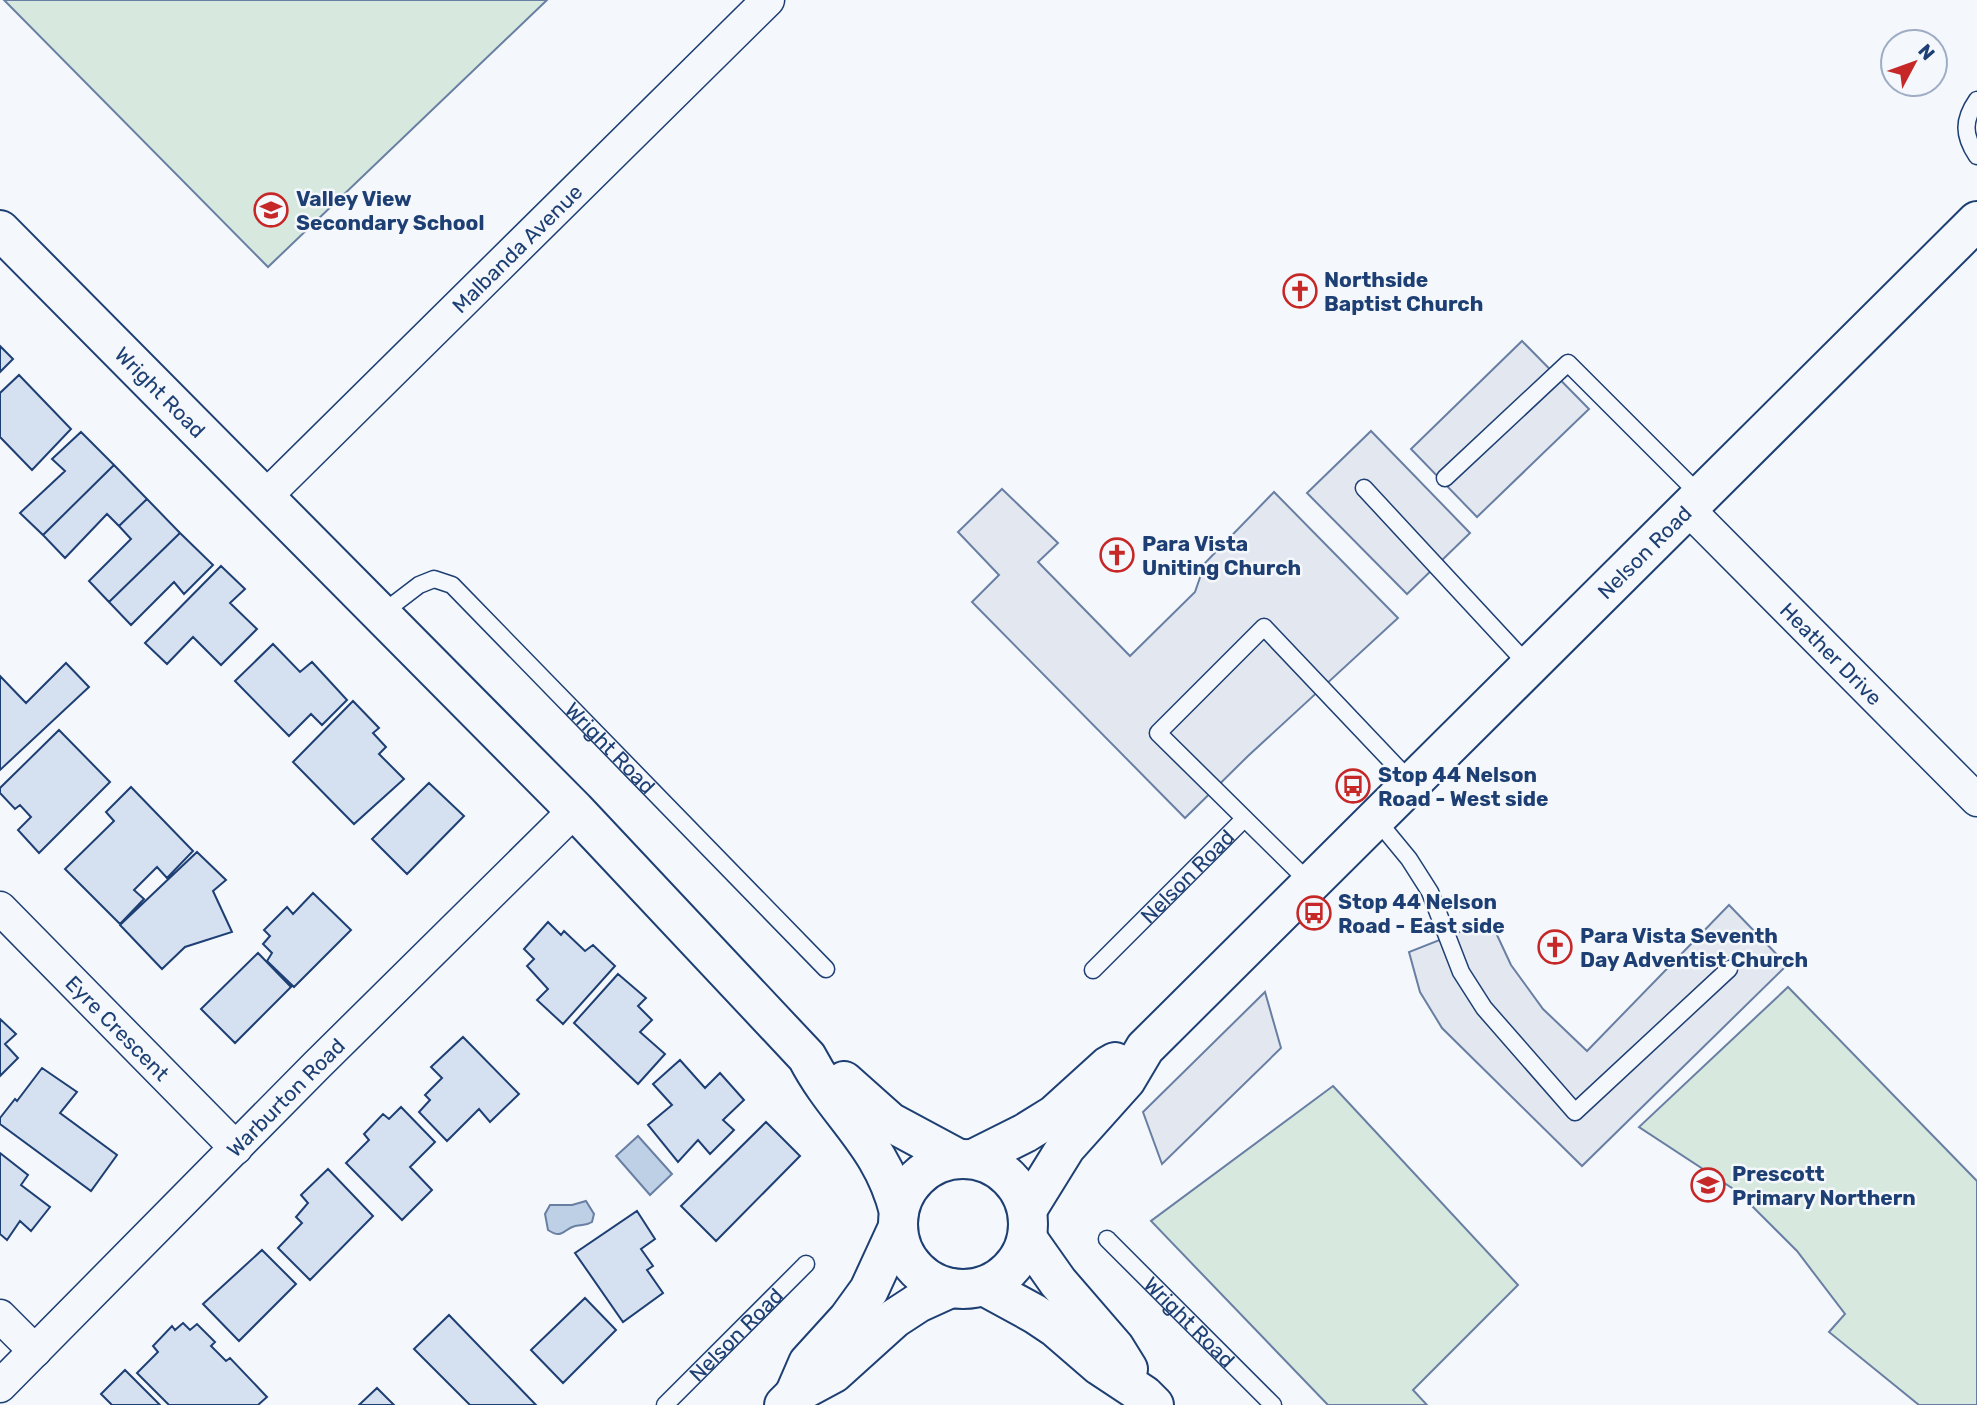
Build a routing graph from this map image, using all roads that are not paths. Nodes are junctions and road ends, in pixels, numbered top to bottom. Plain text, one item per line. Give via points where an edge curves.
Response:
1 (768, 0) edge
2 (1977, 100) edge
3 (1977, 156) edge
4 (1977, 221) edge
5 (0, 230) edge
6 (1445, 478) dead end
7 (1364, 488) dead end
8 (265, 497) junction
9 (1693, 501) junction
10 (381, 614) junction
11 (1529, 666) junction
12 (1412, 782) junction
13 (1977, 800) edge
14 (575, 810) junction
15 (1244, 819) junction
16 (1376, 819) junction
17 (1310, 883) junction
18 (0, 908) edge
19 (826, 969) dead end
20 (1729, 969) dead end
21 (1093, 970) dead end
22 (1145, 1048) junction
23 (807, 1057) junction
24 (236, 1148) junction
25 (965, 1159) junction
26 (898, 1220) junction
27 (1027, 1224) junction
28 (1107, 1240) dead end
29 (806, 1264) dead end
30 (967, 1287) junction
31 (0, 1316) edge
32 (35, 1351) junction
33 (0, 1386) edge
34 (790, 1399) edge
35 (1149, 1400) edge
36 (665, 1405) edge
37 (1273, 1405) edge

1 - 8 street, Malbanda Avenue
2 - 3 lane via 1965,127
4 - 9 main road, Nelson Road
5 - 8 main road, Wright Road
6 - 9 lane via 1568,363
7 - 11 lane
8 - 10 main road, Wright Road
9 - 11 main road, Nelson Road
9 - 13 street, Heather Drive
10 - 14 main road, Wright Road
10 - 19 lane, Wright Road via 419,585 434,579 452,585
11 - 12 main road, Nelson Road
12 - 15 lane via 1264,627 1158,733
12 - 16 main road, Nelson Road
14 - 23 main road, Wright Road
14 - 24 street, Warburton Road
15 - 17 lane, Nelson Road
15 - 21 lane, Nelson Road
16 - 17 main road, Nelson Road
16 - 20 lane via 1430,892 1461,972 1484,1009 1575,1112
17 - 22 main road, Nelson Road
18 - 24 street, Eyre Crescent
22 - 25 main road, Nelson Road via 1108,1066 1054,1115 1025,1133
22 - 27 main road, Nelson Road via 1126,1080 1066,1147
23 - 25 main road, Wright Road via 833,1070 890,1122
23 - 26 main road, Wright Road via 820,1082 880,1161 891,1184
24 - 32 street, Warburton Road
25 - 26 main road via 936,1164 919,1175 906,1192
25 - 27 main road via 984,1162 1004,1173 1019,1189
26 - 30 main road via 903,1248 914,1267 931,1281
26 - 34 main road via 869,1290 808,1363
27 - 30 main road via 1015,1265 1001,1278
27 - 35 main road via 1058,1282 1115,1348
28 - 37 lane, Wright Road
29 - 36 lane, Nelson Road
30 - 34 main road via 918,1303 834,1373
30 - 35 main road via 1035,1314
31 - 32 street
32 - 33 street, Warburton Road

